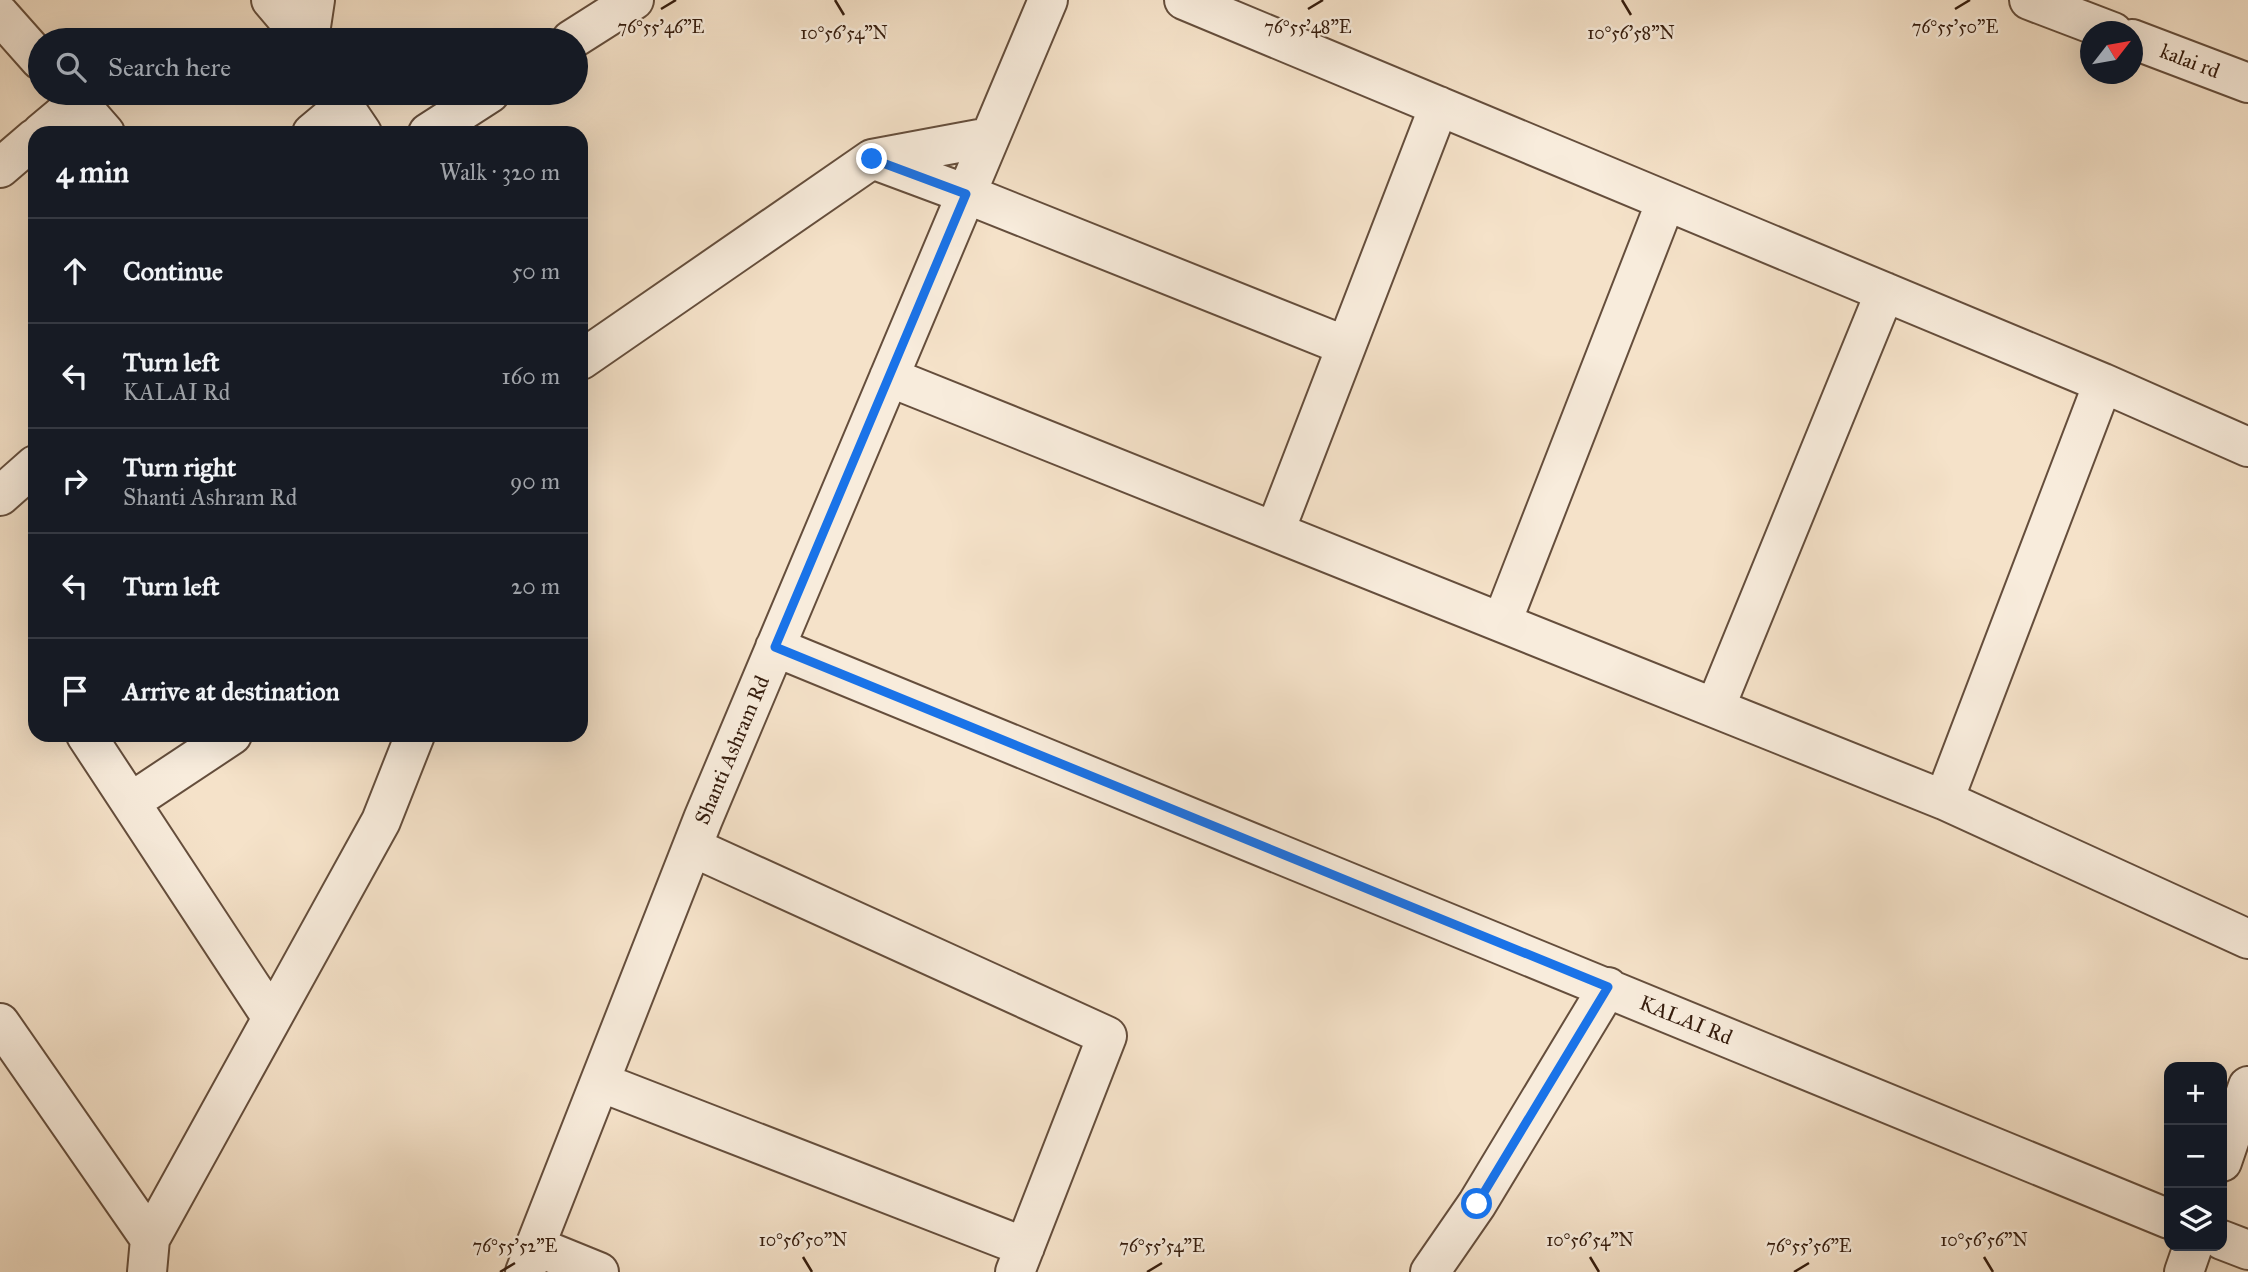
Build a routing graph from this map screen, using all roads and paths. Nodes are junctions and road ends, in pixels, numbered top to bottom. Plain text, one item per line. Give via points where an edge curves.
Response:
1 (271, 0) edge
2 (315, 0) edge
3 (634, 0) edge
4 (1048, 0) edge
5 (1184, 0) edge
6 (2029, 0) edge
7 (0, 15) edge
8 (2084, 21) edge
9 (296, 28) edge
10 (309, 28) edge
11 (588, 29) edge
12 (2143, 43) edge
13 (28, 46) edge
14 (2248, 83) edge
15 (67, 105) edge
16 (81, 105) edge
17 (471, 105) edge
18 (1439, 106) junction
19 (347, 111) edge
20 (47, 126) edge
21 (99, 126) edge
22 (323, 126) edge
23 (439, 126) edge
24 (990, 137) junction
25 (28, 144) edge
26 (872, 159) junction
27 (0, 168) edge
28 (966, 194) junction
29 (1666, 201) junction
30 (1885, 292) junction
31 (1346, 346) junction
32 (588, 355) edge
33 (890, 376) junction
34 (2103, 383) junction
35 (2248, 447) edge
36 (28, 471) edge
37 (0, 496) edge
38 (1275, 531) junction
39 (1502, 622) junction
40 (775, 647) junction
41 (1715, 708) junction
42 (91, 742) edge
43 (221, 742) edge
44 (412, 742) edge
45 (1944, 800) junction
46 (131, 802) junction
47 (692, 847) junction
48 (2248, 939) edge
49 (1608, 987) junction
50 (272, 1018) junction
51 (0, 1023) edge
52 (600, 1082) junction
53 (2248, 1086) edge
54 (2227, 1147) edge
55 (2164, 1217) edge
56 (2227, 1242) edge
57 (2248, 1250) edge
58 (2191, 1251) edge
59 (148, 1256) edge
60 (530, 1259) edge
61 (1020, 1259) edge
62 (599, 1272) edge
63 (1430, 1272) edge
64 (2183, 1272) edge

1 - 9 street
2 - 10 street
3 - 11 street
4 - 24 street, Shanti Ashram Rd
5 - 18 street
6 - 8 street
7 - 13 street
12 - 14 street, kalai rd
15 - 20 street
16 - 21 street
17 - 23 street
18 - 29 street
18 - 31 street
19 - 22 street
24 - 26 street
24 - 28 street, Shanti Ashram Rd
25 - 27 street
26 - 28 street
26 - 32 street
28 - 31 street
28 - 33 street, Shanti Ashram Rd
29 - 30 street
29 - 39 street
30 - 34 street
30 - 41 street
31 - 38 street
33 - 38 street
33 - 40 street, Shanti Ashram Rd
34 - 35 street
34 - 45 street
36 - 37 street
38 - 39 street
39 - 41 street
40 - 47 street, Shanti Ashram Rd
40 - 49 street, KALAI Rd
41 - 45 street
42 - 46 street
43 - 46 street
44 - 50 street via 381,821
45 - 48 street
46 - 50 street
47 - 52 street, Shanti Ashram Rd
47 - 61 street via 1107,1036
49 - 55 street, KALAI Rd
49 - 63 street via 1477,1204
50 - 59 street
51 - 59 street
52 - 60 street, Shanti Ashram Rd
52 - 61 street
53 - 54 street
56 - 57 street
58 - 64 street
60 - 62 street

